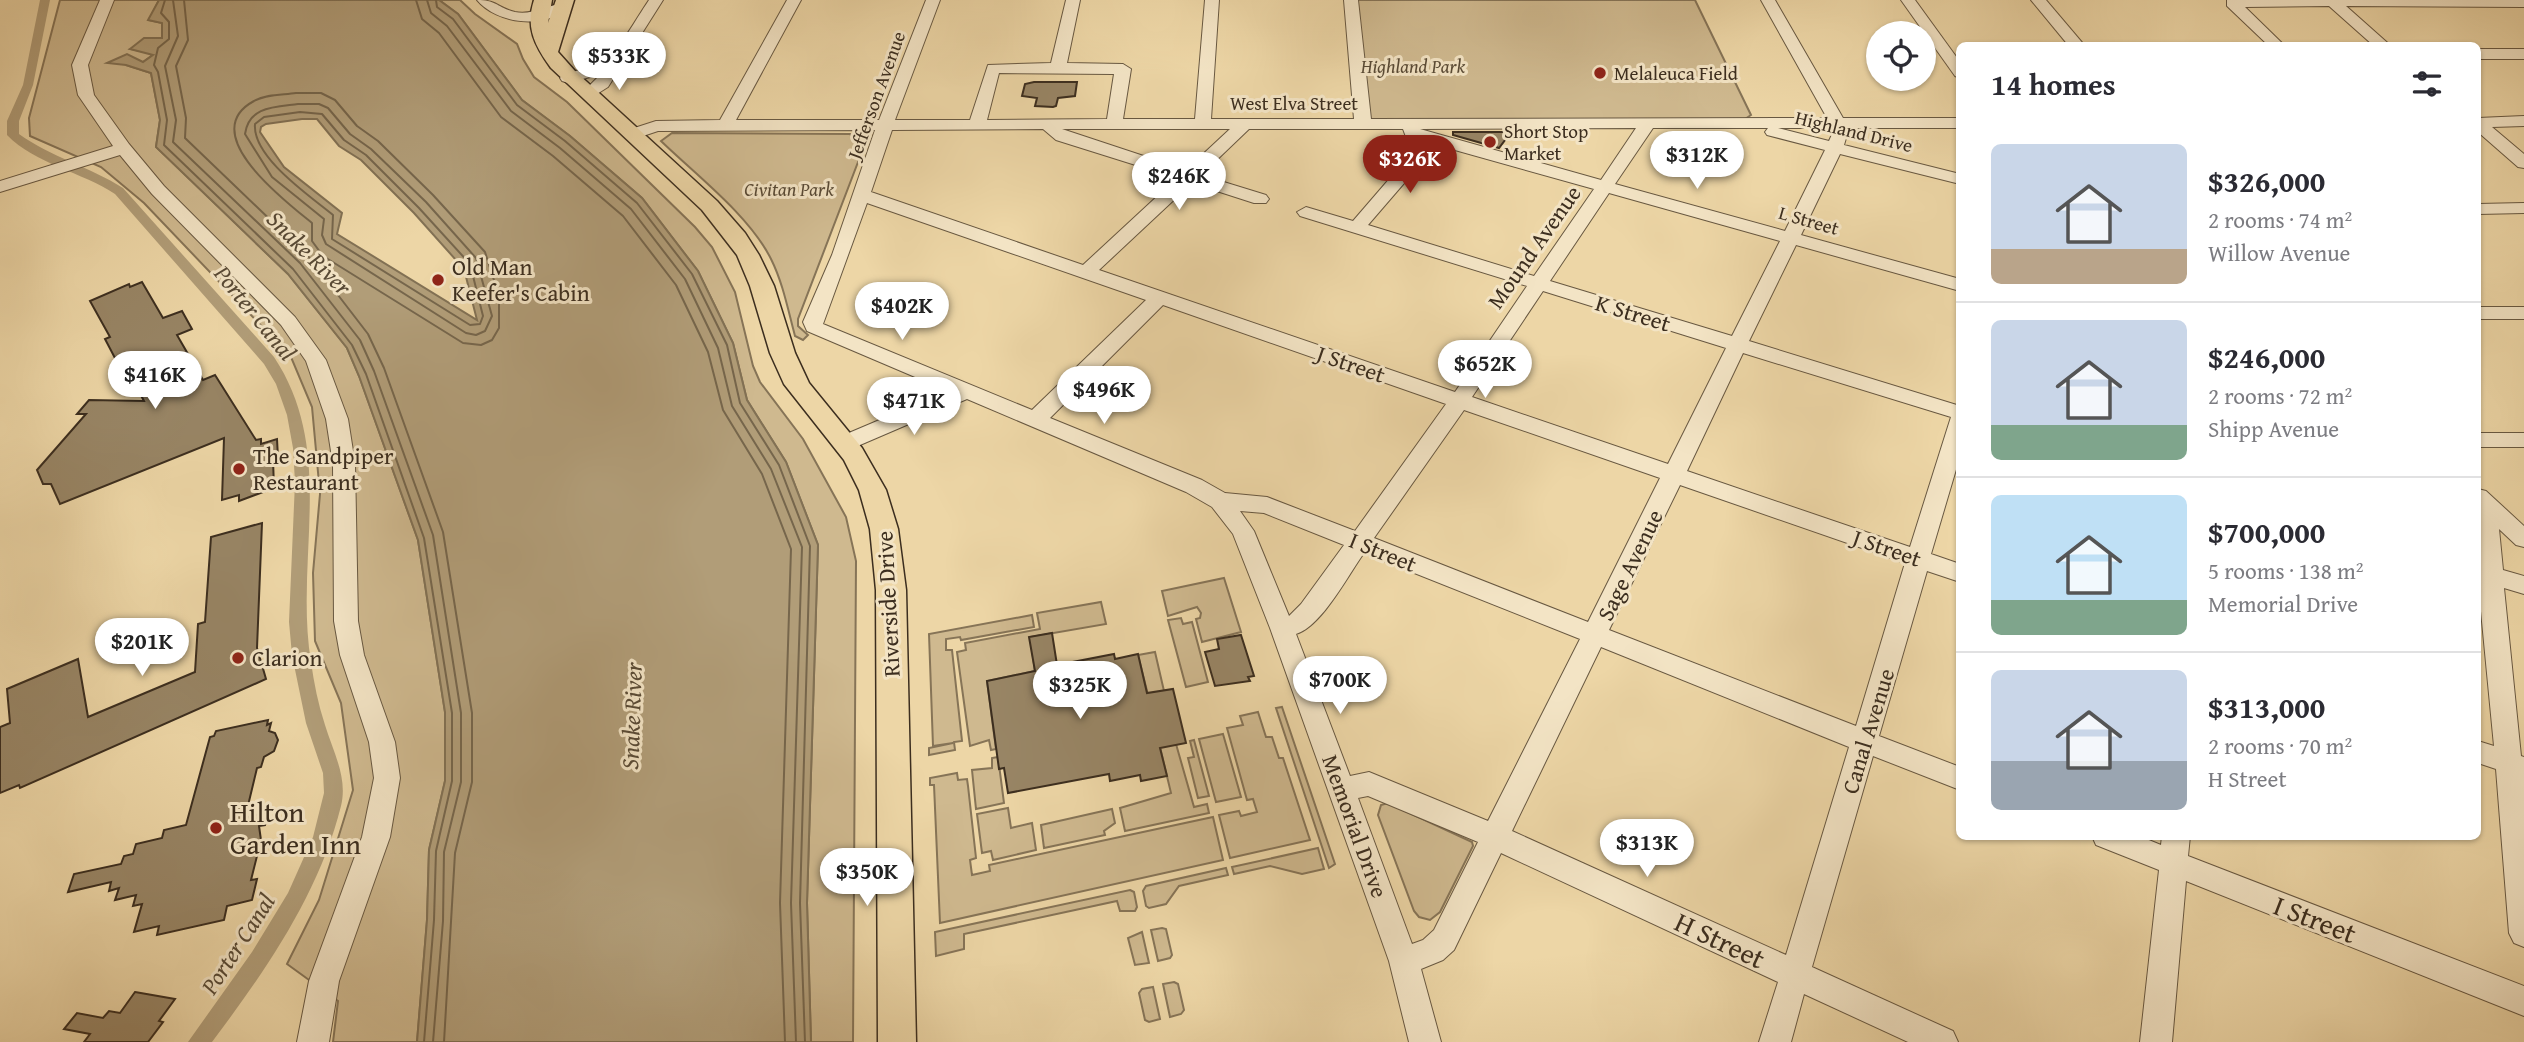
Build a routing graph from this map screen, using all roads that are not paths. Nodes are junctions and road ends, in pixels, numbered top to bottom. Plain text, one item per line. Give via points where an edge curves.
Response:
1 (107, 0) edge
2 (484, 0) edge
3 (656, 0) edge
4 (794, 0) edge
5 (933, 0) edge
6 (1073, 0) edge
7 (1212, 0) edge
8 (1351, 0) edge
9 (1768, 0) edge
10 (1908, 0) edge
11 (2038, 0) edge
12 (2332, 1) edge
13 (563, 3) edge
14 (2523, 3) edge
15 (539, 8) edge
16 (2075, 42) edge
17 (2274, 42) edge
18 (2379, 42) edge
19 (550, 50) junction
20 (2481, 54) edge
21 (2524, 54) edge
22 (616, 59) junction
23 (1956, 67) edge
24 (1058, 68) junction
25 (568, 78) junction
26 (589, 94) junction
27 (2524, 121) edge
28 (1363, 123) junction
29 (1411, 123) junction
30 (1648, 123) junction
31 (1739, 123) junction
32 (1838, 123) junction
33 (1956, 123) edge
34 (2481, 123) edge
35 (726, 124) junction
36 (1203, 124) junction
37 (1245, 124) junction
38 (885, 125) junction
39 (977, 125) junction
40 (1042, 125) junction
41 (1114, 125) junction
42 (2481, 126) edge
43 (627, 131) junction
44 (1434, 138) junction
45 (123, 148) junction
46 (1835, 148) junction
47 (2524, 163) edge
48 (52, 170) joint
49 (1190, 177) junction
50 (1956, 178) edge
51 (1606, 186) junction
52 (0, 187) edge
53 (862, 195) junction
54 (1260, 199) dead end
55 (2524, 208) edge
56 (2481, 209) edge
57 (1306, 212) dead end
58 (1357, 227) junction
59 (1792, 237) junction
60 (1086, 272) junction
61 (1536, 284) junction
62 (1956, 284) edge
63 (1160, 297) junction
64 (2481, 313) edge
65 (2524, 313) edge
66 (813, 322) joint
67 (1738, 345) junction
68 (966, 391) junction
69 (1459, 401) junction
70 (1956, 413) edge
71 (1033, 420) junction
72 (1956, 433) edge
73 (2481, 440) edge
74 (2524, 440) edge
75 (845, 443) junction
76 (1674, 475) junction
77 (1220, 501) junction
78 (2482, 502) edge
79 (2524, 539) edge
80 (1359, 542) junction
81 (1920, 559) junction
82 (1956, 572) edge
83 (2484, 574) edge
84 (2524, 585) edge
85 (1282, 628) junction
86 (1596, 635) junction
87 (1866, 741) junction
88 (2481, 753) edge
89 (2516, 765) edge
90 (1956, 777) edge
91 (1342, 789) junction
92 (1496, 837) junction
93 (2126, 840) edge
94 (2175, 850) edge
95 (2524, 933) edge
96 (1404, 961) junction
97 (1795, 974) junction
98 (2524, 1001) edge
99 (313, 1042) edge
100 (897, 1042) edge
101 (1425, 1042) edge
102 (1775, 1042) edge
103 (1942, 1042) edge
104 (2156, 1042) edge

1 - 45 street via 80,65 86,95
2 - 15 street via 507,16
3 - 22 street
4 - 35 street
5 - 38 street, Jefferson Avenue
6 - 24 street
7 - 36 street
8 - 28 street
9 - 32 street
10 - 23 street
11 - 16 street
12 - 14 street
12 - 17 street via 2232,3
12 - 18 street
13 - 15 street
13 - 19 main road
15 - 19 main road, Riverside Drive via 540,34
19 - 25 main road, Riverside Drive
20 - 21 street
22 - 25 street via 591,73
22 - 26 street via 603,84
24 - 39 street via 993,68
24 - 41 street via 1123,69
25 - 26 main road, Riverside Drive
26 - 43 main road, Riverside Drive
27 - 34 street
28 - 29 street, West Elva Street
28 - 37 street, West Elva Street
29 - 30 street, West Elva Street
29 - 44 street, L Street via 1412,133
30 - 31 street, West Elva Street
30 - 51 street, Mound Avenue
31 - 32 street, West Elva Street
31 - 46 street, Highland Drive
32 - 33 street, West Elva Street
32 - 46 street, Sage Avenue via 1842,130
35 - 38 street, West Elva Street
35 - 43 street, West Elva Street
36 - 37 street, West Elva Street
36 - 41 street, West Elva Street
37 - 49 street
38 - 39 street, West Elva Street
38 - 53 street, Jefferson Avenue
39 - 40 street, West Elva Street
40 - 41 street, West Elva Street
40 - 49 street via 1062,136
42 - 47 street
43 - 75 main road, Riverside Drive via 734,233 760,279 796,383
44 - 51 street, L Street
44 - 58 street
45 - 48 street
45 - 99 street via 158,190 288,321 316,360 337,419 344,464 346,621 352,655 382,742 387,778 376,837 324,981
46 - 50 street, Highland Drive
46 - 59 street, Sage Avenue
48 - 52 street
49 - 54 street
49 - 60 street
51 - 59 street, L Street
51 - 61 street, Mound Avenue
53 - 60 street, J Street
53 - 66 street, Jefferson Avenue
55 - 56 street
57 - 58 street, K Street
58 - 61 street, K Street
59 - 62 street, L Street
59 - 67 street, Sage Avenue
60 - 63 street, J Street
61 - 67 street, K Street
61 - 69 street, Mound Avenue
63 - 69 street, J Street
63 - 71 street
64 - 65 street
66 - 68 street, I Street via 820,330
67 - 70 street, K Street
67 - 76 street, Sage Avenue
68 - 71 street, I Street
68 - 75 street
69 - 76 street, J Street
69 - 80 street, Mound Avenue
71 - 77 street, I Street
72 - 81 street, Canal Avenue
73 - 74 street
75 - 100 main road, Riverside Drive via 881,513 890,557
76 - 81 street, J Street
76 - 86 street, Sage Avenue
77 - 80 street, I Street via 1267,505
77 - 85 street, Memorial Drive via 1243,531
78 - 79 street
78 - 83 street
80 - 85 street, Mound Avenue via 1310,611 1297,624
80 - 86 street, I Street
81 - 82 street, J Street
81 - 87 street, Canal Avenue
83 - 84 street
83 - 89 street
85 - 91 street, Memorial Drive
86 - 87 street, I Street
86 - 92 street, Sage Avenue
87 - 90 street, I Street
87 - 97 street, Canal Avenue
88 - 89 street
89 - 95 street
91 - 92 street, H Street via 1369,784
91 - 96 street, Memorial Drive
92 - 96 street, Sage Avenue via 1444,940 1433,950
92 - 97 street, H Street
93 - 94 street, I Street
94 - 98 street, I Street
94 - 104 street
96 - 101 street, Memorial Drive
97 - 102 street, Canal Avenue
97 - 103 street, H Street

